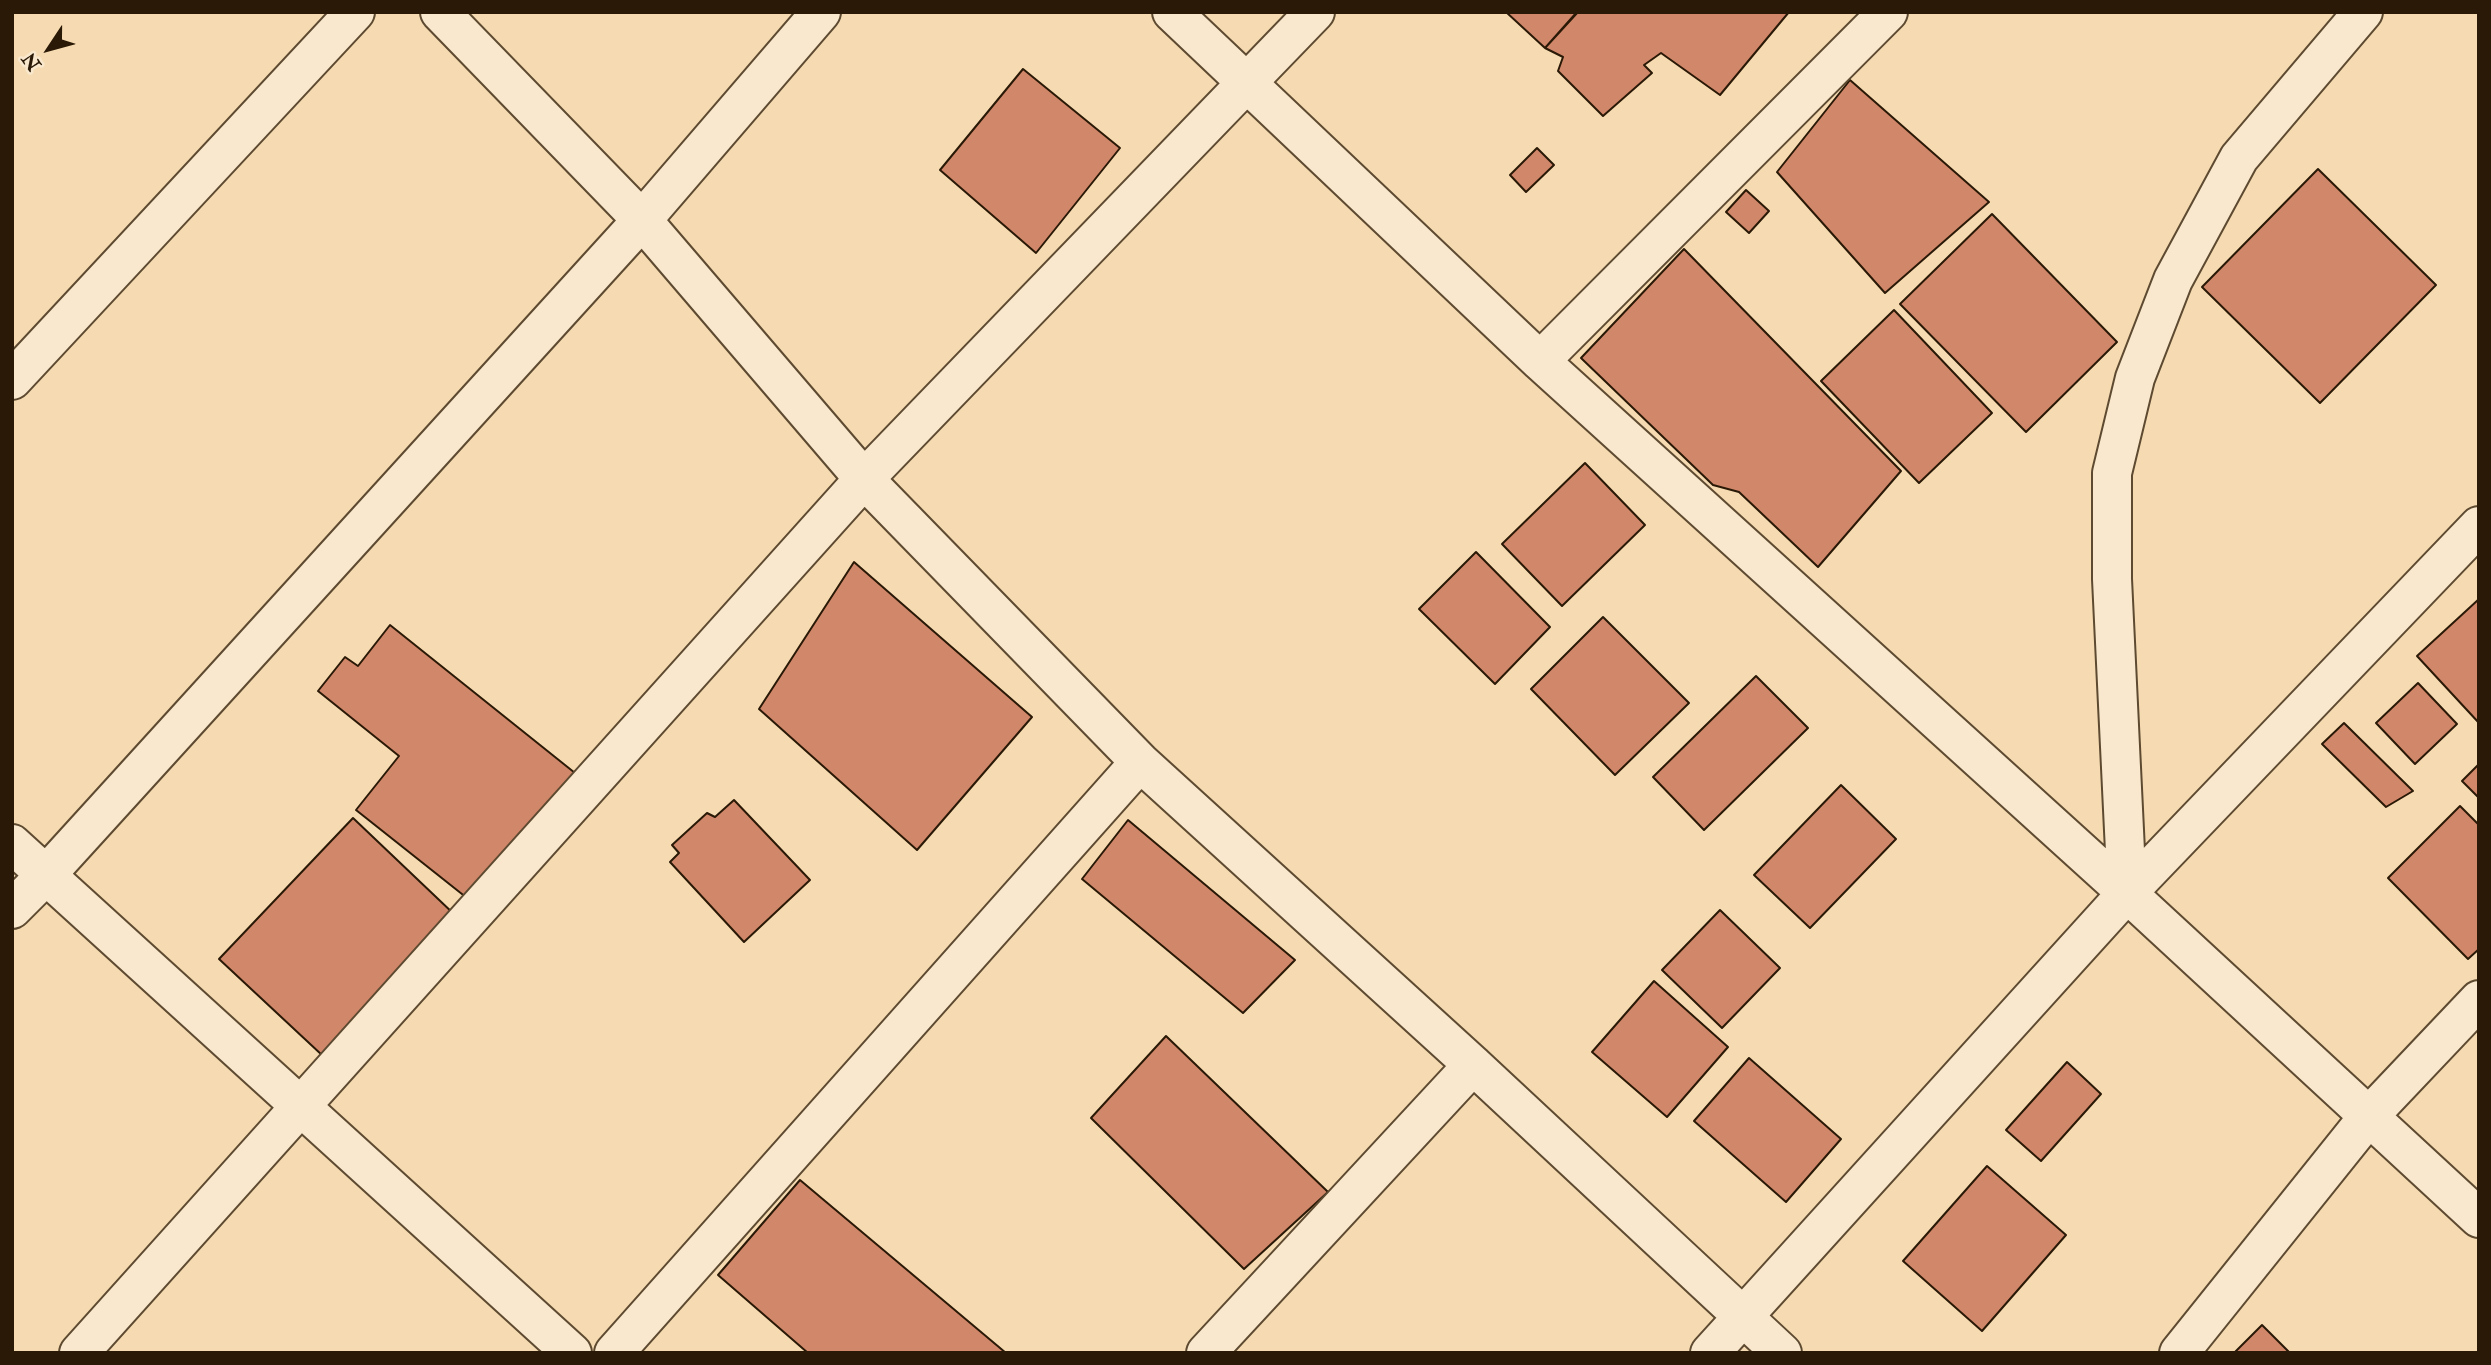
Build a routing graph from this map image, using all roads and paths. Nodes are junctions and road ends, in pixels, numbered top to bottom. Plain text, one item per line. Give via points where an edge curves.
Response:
1 (355, 12) edge
2 (440, 12) edge
3 (821, 12) edge
4 (1172, 12) edge
5 (1315, 12) edge
6 (1888, 12) edge
7 (2363, 12) edge
8 (1249, 83) junction
9 (642, 220) junction
10 (1540, 361) junction
11 (12, 380) edge
12 (864, 479) junction
13 (2479, 526) edge
14 (1140, 762) junction
15 (12, 844) edge
16 (46, 875) junction
17 (2127, 893) junction
18 (12, 909) edge
19 (2479, 1000) edge
20 (1473, 1065) junction
21 (301, 1108) junction
22 (2369, 1116) junction
23 (2479, 1218) edge
24 (1743, 1316) junction
25 (79, 1353) edge
26 (572, 1353) edge
27 (614, 1353) edge
28 (1206, 1353) edge
29 (1710, 1353) edge
30 (1783, 1353) edge
31 (2179, 1353) edge

1 - 11 street
2 - 9 street
3 - 9 street
4 - 8 street
5 - 8 street
6 - 10 street
7 - 17 street via 2239,158 2173,280 2135,378 2112,473 2112,579
8 - 10 street
8 - 12 street
9 - 12 street
9 - 16 street
10 - 17 street
12 - 14 street
12 - 21 street
13 - 17 street
14 - 20 street
14 - 27 street
15 - 16 street
16 - 18 street
16 - 21 street
17 - 22 street
17 - 24 street
19 - 22 street
20 - 24 street
20 - 28 street
21 - 25 street
21 - 26 street
22 - 23 street
22 - 31 street
24 - 29 street
24 - 30 street

